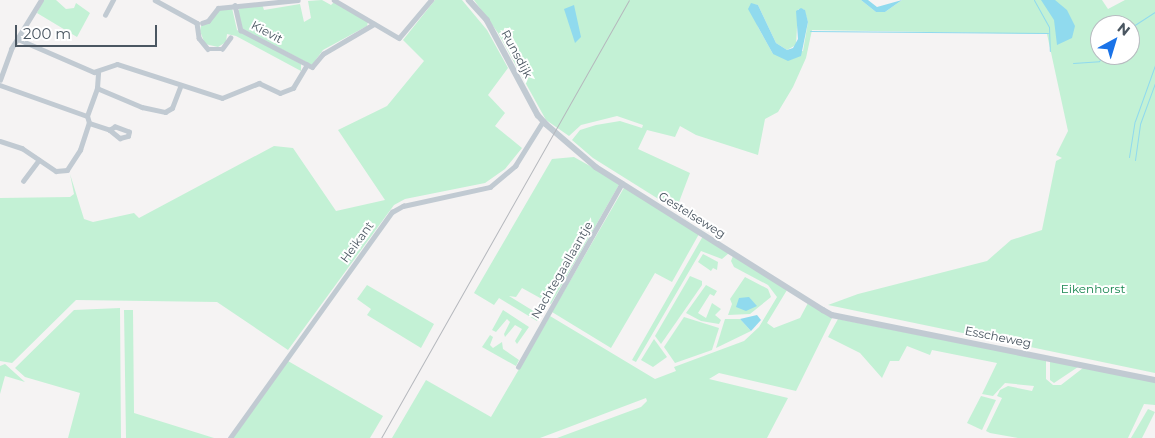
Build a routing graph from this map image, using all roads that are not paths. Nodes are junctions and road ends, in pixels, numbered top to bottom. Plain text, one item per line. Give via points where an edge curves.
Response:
1 (41, 0) edge
2 (113, 0) edge
3 (155, 0) edge
4 (298, 0) edge
5 (334, 0) edge
6 (431, 0) edge
7 (469, 0) edge
8 (235, 5) junction
9 (105, 15) dead end
10 (202, 23) dead end
11 (374, 24) junction
12 (230, 38) dead end
13 (18, 39) junction
14 (307, 65) junction
15 (98, 73) junction
16 (0, 78) edge
17 (0, 85) edge
18 (180, 87) junction
19 (97, 88) junction
20 (87, 116) junction
21 (543, 121) junction
22 (89, 122) junction
23 (110, 130) dead end
24 (0, 141) edge
25 (38, 160) junction
26 (23, 180) dead end
27 (622, 183) junction
28 (836, 316) joint
29 (518, 367) dead end
30 (1155, 380) edge
31 (230, 438) edge

1 - 13 street
2 - 9 street
3 - 12 street via 197,23 198,38 208,49 222,49
4 - 8 street
5 - 11 street
6 - 11 street via 402,38
7 - 21 street, Runsdijk via 487,20
8 - 10 street via 218,8 208,21
8 - 14 street, Kievit via 239,28
11 - 14 street via 323,54 314,66
13 - 15 street via 58,59
13 - 16 street
14 - 18 street via 295,87 280,93 259,83 222,98 187,84
15 - 18 street via 117,64
15 - 19 street
17 - 20 street
18 - 19 street via 173,106 165,112 142,107
19 - 20 street
20 - 22 street
21 - 27 street, Gestelseweg via 596,167
21 - 31 street, Heikant via 515,166 490,187 403,206 392,212
22 - 23 street
22 - 25 street via 80,150 66,170 60,173
24 - 25 street via 17,146
25 - 26 street
27 - 28 street, Gestelseweg
27 - 29 street, Nachtegaallaantje
28 - 30 street, Esscheweg

